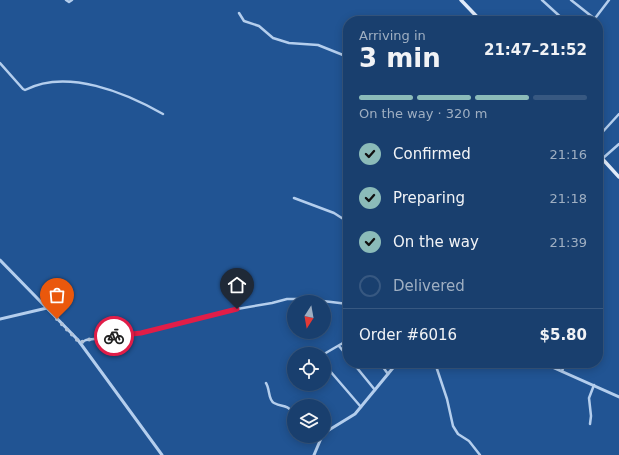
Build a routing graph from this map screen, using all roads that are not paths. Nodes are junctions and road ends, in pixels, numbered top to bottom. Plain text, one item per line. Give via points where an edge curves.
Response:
1 (66, 0) edge
2 (72, 0) edge
3 (462, 0) edge
4 (542, 0) edge
5 (571, 0) edge
6 (608, 0) edge
7 (239, 13) dead end
8 (476, 16) edge
9 (560, 16) edge
10 (589, 16) edge
11 (597, 16) edge
12 (343, 54) edge
13 (0, 63) edge
14 (163, 114) dead end
15 (619, 114) edge
16 (603, 132) edge
17 (619, 144) edge
18 (603, 158) edge
19 (603, 160) edge
20 (619, 176) edge
21 (294, 198) dead end
22 (343, 218) edge
23 (0, 260) edge
24 (343, 303) edge
25 (47, 308) junction
26 (0, 319) edge
27 (80, 343) junction
28 (343, 343) edge
29 (339, 346) junction
30 (331, 350) edge
31 (343, 351) edge
32 (357, 368) edge
33 (384, 368) edge
34 (393, 368) edge
35 (437, 368) edge
36 (555, 368) edge
37 (563, 368) edge
38 (562, 371) junction
39 (331, 372) edge
40 (388, 374) junction
41 (266, 383) dead end
42 (594, 385) junction
43 (375, 390) junction
44 (619, 397) edge
45 (287, 406) edge
46 (361, 407) junction
47 (590, 424) dead end
48 (331, 429) edge
49 (319, 443) edge
50 (162, 455) edge
51 (314, 455) edge
52 (480, 455) edge

1 - 2 street
3 - 8 main road
4 - 9 street
5 - 10 street
6 - 11 street
7 - 12 street via 244,21 259,26 273,38 289,43 318,45
13 - 14 street via 25,90 39,83 78,83 114,91 141,101
15 - 16 street
17 - 18 street
19 - 20 main road
21 - 22 street via 334,212
23 - 25 street
24 - 27 street via 287,299 141,333
25 - 26 street
25 - 27 street
27 - 50 street
28 - 29 street
29 - 30 street
29 - 31 street
32 - 43 street
33 - 40 street
34 - 40 street
35 - 52 street via 453,426
36 - 38 street
37 - 38 street
38 - 42 street
39 - 46 street
40 - 43 street
41 - 45 street via 270,399 274,403
42 - 44 street
42 - 47 street via 589,398
43 - 46 street
46 - 48 street via 355,414
49 - 51 street

